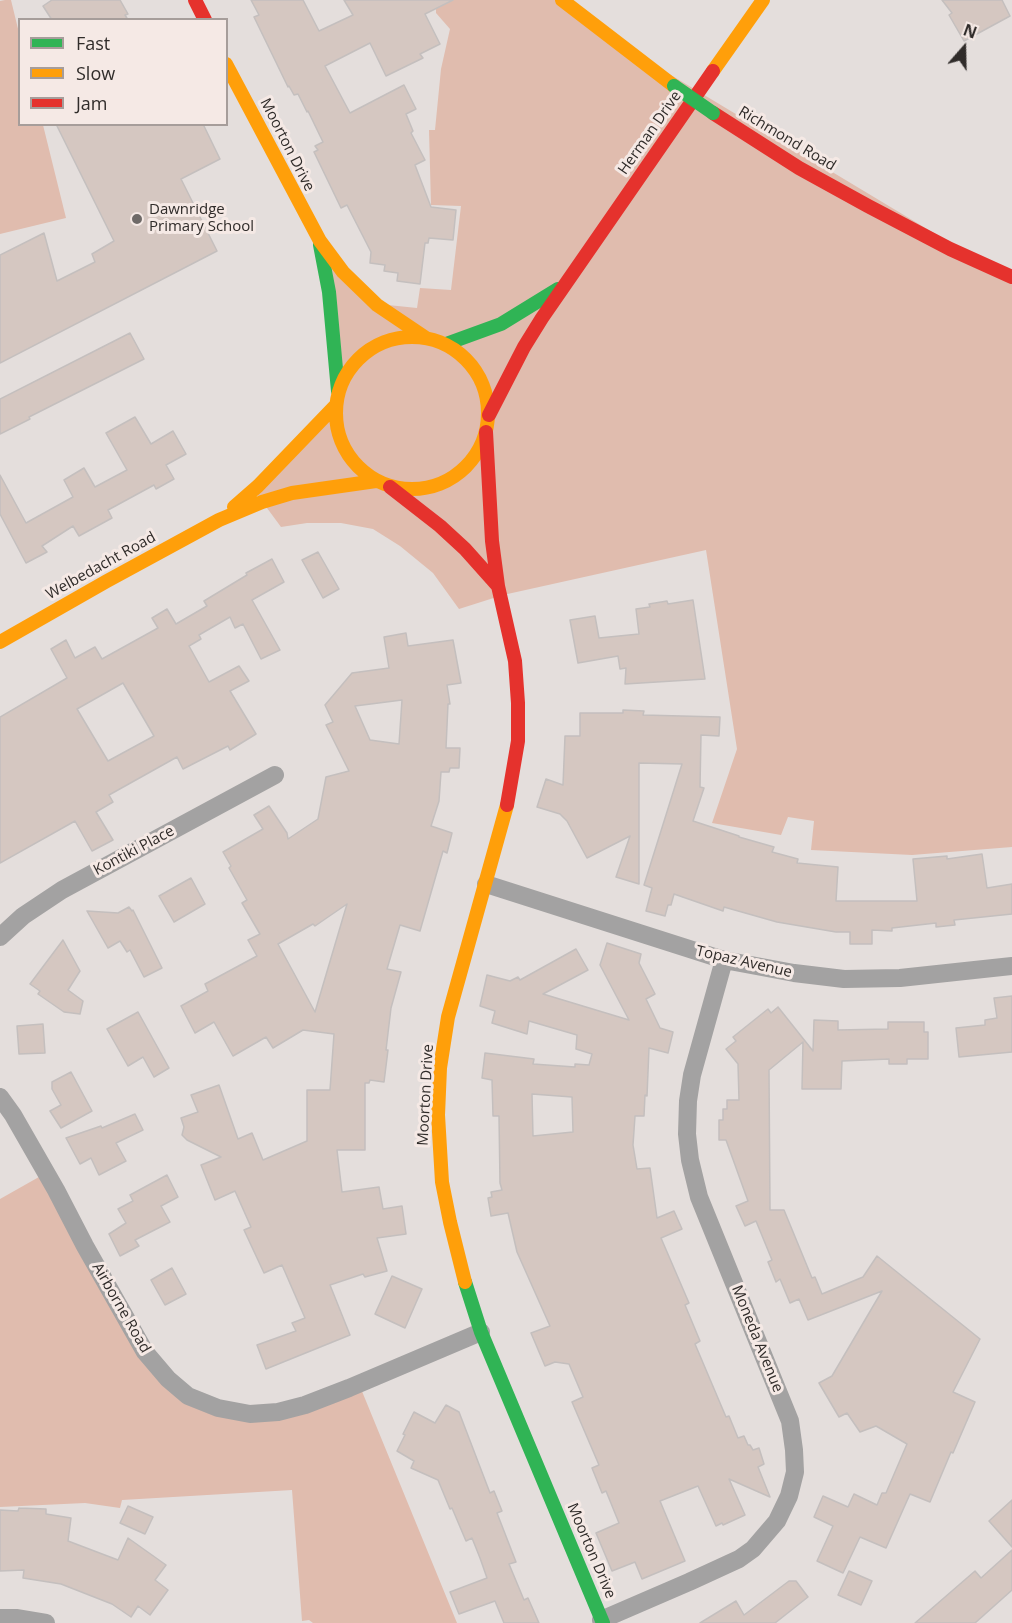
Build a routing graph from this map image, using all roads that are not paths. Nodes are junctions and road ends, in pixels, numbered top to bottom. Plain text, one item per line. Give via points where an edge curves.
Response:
1 (195, 0) edge
2 (562, 0) edge
3 (763, 0) edge
4 (204, 18) edge
5 (228, 68) edge
6 (320, 241) junction
7 (1012, 277) edge
8 (564, 285) junction
9 (426, 338) junction
10 (446, 344) junction
11 (338, 392) junction
12 (335, 406) junction
13 (489, 415) junction
14 (486, 432) junction
15 (376, 481) junction
16 (390, 487) junction
17 (219, 520) junction
18 (498, 586) junction
19 (0, 642) edge
20 (274, 775) dead end
21 (486, 884) junction
22 (0, 937) edge
23 (724, 960) junction
24 (1012, 966) edge
25 (0, 1097) edge
26 (481, 1332) junction
27 (0, 1618) edge
28 (602, 1621) edge
29 (46, 1623) edge

1 - 4 main road
2 - 7 main road, Richmond Road, bridge via 674,86 800,168 950,249
3 - 8 main road, Herman Drive
5 - 6 main road, Moorton Drive
6 - 9 main road, Moorton Drive via 343,272 377,304
6 - 11 main road, Moorton Drive
8 - 10 main road, Herman Drive via 501,324
8 - 13 main road, Herman Drive via 524,347
9 - 10 main road
9 - 11 main road via 398,338 371,348 351,367
10 - 13 main road via 476,372 486,393
11 - 12 main road
12 - 15 main road via 336,428 344,450
12 - 17 main road, Welbedacht Road via 258,486
13 - 14 main road
14 - 16 main road via 473,460 450,480 421,489
14 - 18 main road, Moorton Drive
15 - 16 main road
15 - 17 main road, Welbedacht Road via 292,493
16 - 18 main road, Moorton Drive via 440,526
17 - 19 main road, Welbedacht Road
18 - 21 main road, Moorton Drive via 515,661 518,741 506,812
20 - 22 street, Kontiki Place via 62,890
21 - 23 street, Topaz Avenue
21 - 26 main road, Moorton Drive via 448,1017 438,1115 442,1182 460,1269
23 - 24 street, Topaz Avenue via 844,979 900,978
23 - 28 street, Moneda Avenue via 690,1084 690,1160 699,1197 790,1421 795,1472 777,1521 753,1549
25 - 26 street, Airborne Road via 145,1352 188,1396 218,1408 250,1414 278,1412 349,1388
26 - 28 main road, Moorton Drive
27 - 29 street

